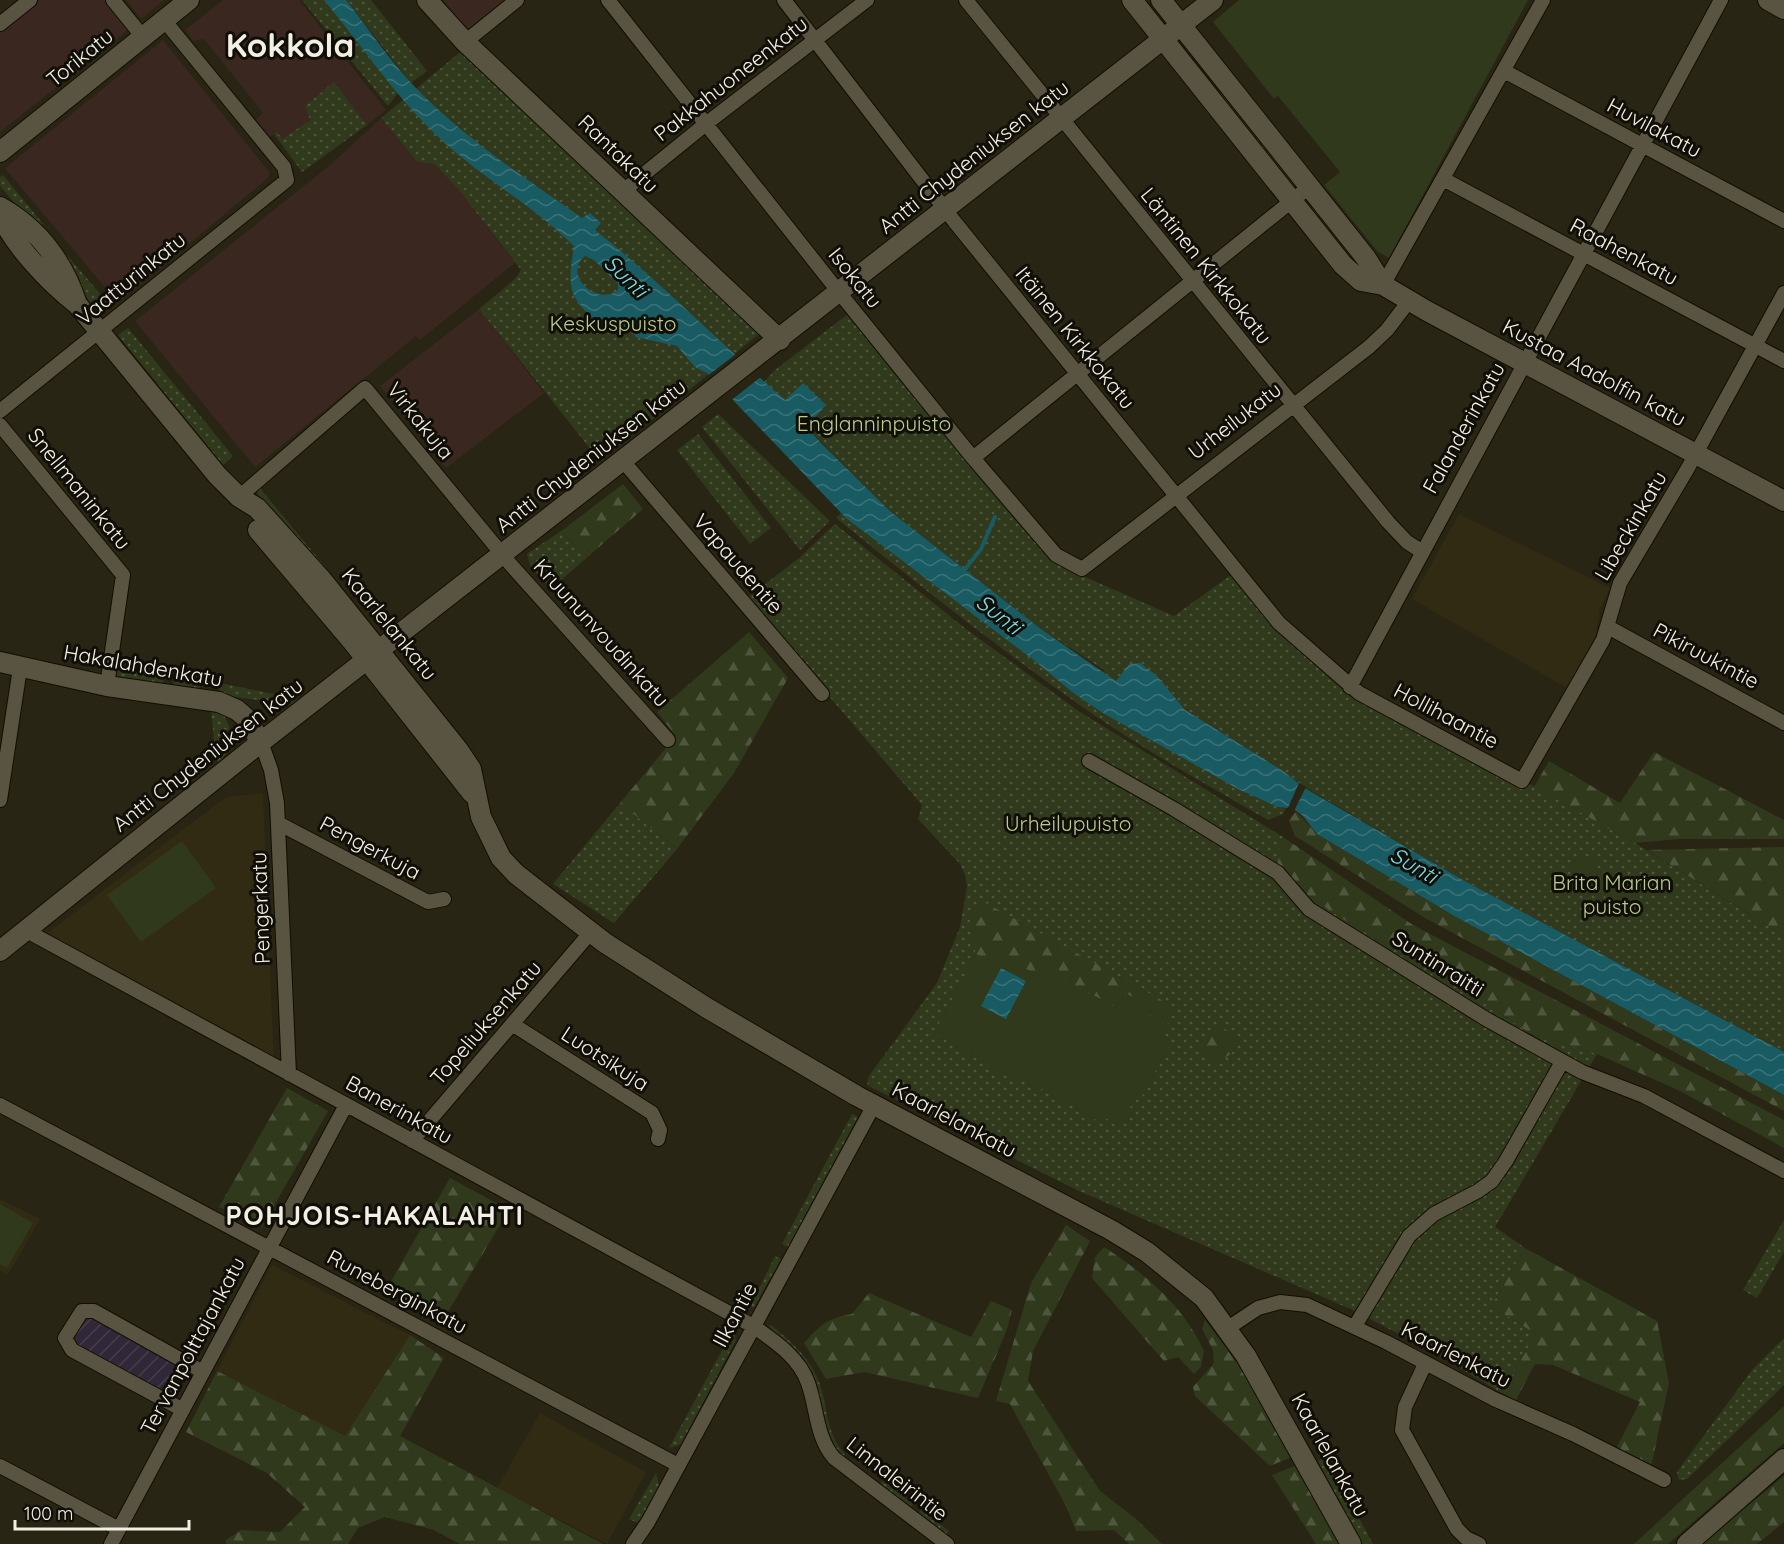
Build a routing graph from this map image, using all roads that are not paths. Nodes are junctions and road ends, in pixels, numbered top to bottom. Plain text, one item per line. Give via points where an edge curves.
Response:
1 (30, 0) edge
2 (113, 0) edge
3 (189, 0) edge
4 (427, 0) edge
5 (517, 0) edge
6 (608, 0) edge
7 (784, 0) edge
8 (867, 0) edge
9 (966, 0) edge
10 (1132, 0) edge
11 (1161, 0) edge
12 (1213, 0) edge
13 (1543, 0) edge
14 (1721, 0) edge
15 (1768, 0) edge
16 (1784, 9) edge
17 (164, 20) junction
18 (0, 24) edge
19 (1181, 25) junction
20 (143, 37) junction
21 (1162, 39) junction
22 (816, 40) junction
23 (465, 42) junction
24 (1504, 71) junction
25 (1061, 119) junction
26 (707, 123) junction
27 (1641, 145) junction
28 (0, 152) edge
29 (1445, 180) junction
30 (1309, 187) junction
31 (622, 192) junction
32 (1292, 201) junction
33 (0, 207) edge
34 (945, 209) junction
35 (0, 213) edge
36 (1784, 221) edge
37 (1583, 254) junction
38 (1192, 282) junction
39 (1383, 285) junction
40 (1784, 293) edge
41 (840, 294) junction
42 (1408, 301) junction
43 (77, 304) junction
44 (99, 331) junction
45 (780, 340) junction
46 (1756, 346) junction
47 (1784, 361) edge
48 (1523, 363) junction
49 (1077, 374) junction
50 (1291, 405) junction
51 (0, 411) edge
52 (0, 425) edge
53 (1696, 454) junction
54 (973, 458) junction
55 (623, 461) junction
56 (1175, 494) junction
57 (239, 497) junction
58 (1784, 501) edge
59 (1421, 551) junction
60 (502, 555) junction
61 (1082, 569) joint
62 (1608, 627) junction
63 (374, 655) junction
64 (0, 662) edge
65 (20, 668) junction
66 (107, 686) junction
67 (1350, 687) junction
68 (822, 694) dead end
69 (1784, 723) edge
70 (668, 740) dead end
71 (261, 742) junction
72 (1089, 761) dead end
73 (1522, 781) joint
74 (1, 784) edge
75 (0, 800) edge
76 (278, 823) junction
77 (444, 899) dead end
78 (25, 930) junction
79 (591, 933) junction
80 (0, 951) edge
81 (512, 1024) junction
82 (1562, 1062) junction
83 (289, 1074) junction
84 (0, 1105) edge
85 (346, 1105) junction
86 (874, 1105) junction
87 (658, 1139) dead end
88 (412, 1141) junction
89 (1784, 1171) edge
90 (269, 1248) junction
91 (753, 1326) junction
92 (1355, 1326) junction
93 (1228, 1328) junction
94 (1425, 1364) junction
95 (203, 1372) junction
96 (183, 1410) junction
97 (1784, 1459) edge
98 (678, 1465) junction
99 (0, 1466) edge
100 (1664, 1480) dead end
101 (119, 1529) junction
102 (111, 1544) edge
103 (633, 1544) edge
104 (947, 1544) edge
105 (1351, 1544) edge
106 (1479, 1544) edge
107 (1687, 1544) edge

1 - 18 street
2 - 20 street
3 - 17 main road, Torikatu
4 - 23 main road, Rantakatu
5 - 23 street
6 - 26 street, Isokatu
7 - 22 street, Itäinen Kirkkokatu
8 - 22 street, Pakkahuoneenkatu
9 - 25 street, Läntinen Kirkkokatu
10 - 21 main road, Kustaa Aadolfin katu
11 - 19 main road, Kustaa Aadolfin katu
12 - 19 main road, Antti Chydeniuksen katu
13 - 24 street
14 - 27 street, Falanderinkatu
15 - 16 main road
17 - 20 main road, Torikatu
17 - 44 street, Vaatturinkatu via 284,167 287,180
19 - 21 main road, Antti Chydeniuksen katu
19 - 30 main road, Kustaa Aadolfin katu
20 - 28 main road, Torikatu
21 - 25 main road, Antti Chydeniuksen katu
21 - 32 main road, Kustaa Aadolfin katu
22 - 26 street, Pakkahuoneenkatu
22 - 34 street, Itäinen Kirkkokatu
23 - 31 main road, Rantakatu
24 - 27 street, Huvilakatu
24 - 29 street
25 - 34 main road, Antti Chydeniuksen katu
25 - 38 street, Läntinen Kirkkokatu
26 - 31 street, Pakkahuoneenkatu
26 - 41 street, Isokatu
27 - 36 street, Huvilakatu
27 - 37 street, Falanderinkatu
29 - 37 street, Raahenkatu
29 - 39 street
30 - 32 street
30 - 39 main road, Kustaa Aadolfin katu
31 - 45 main road, Rantakatu
32 - 38 street
32 - 39 main road, Kustaa Aadolfin katu via 1350,272 1361,281
33 - 43 main road, Kaarlelankatu via 36,233 55,256
34 - 41 main road, Antti Chydeniuksen katu
34 - 49 street, Itäinen Kirkkokatu
35 - 43 main road, Kaarlelankatu via 40,268
37 - 46 street, Raahenkatu
37 - 48 street, Falanderinkatu
38 - 49 street
38 - 50 street, Läntinen Kirkkokatu
39 - 42 main road, Kustaa Aadolfin katu
40 - 46 street, Libeckinkatu
41 - 45 main road, Antti Chydeniuksen katu
41 - 54 street, Isokatu
42 - 48 main road, Kustaa Aadolfin katu
42 - 50 street, Urheilukatu via 1369,347
43 - 44 main road, Kaarlelankatu
44 - 51 street, Vaatturinkatu
44 - 57 main road, Kaarlelankatu
45 - 55 main road, Antti Chydeniuksen katu
46 - 47 street, Raahenkatu
46 - 53 street, Libeckinkatu
48 - 53 main road, Kustaa Aadolfin katu
48 - 59 street, Falanderinkatu
49 - 54 street
49 - 56 street, Itäinen Kirkkokatu
50 - 56 street, Urheilukatu
50 - 59 street, Läntinen Kirkkokatu via 1388,522
52 - 66 street, Snellmaninkatu via 123,575
53 - 58 main road, Kustaa Aadolfin katu
53 - 62 street, Libeckinkatu via 1620,583
54 - 61 street, Isokatu via 1056,555
55 - 60 main road, Antti Chydeniuksen katu
55 - 68 street, Vapaudentie
56 - 61 street, Urheilukatu
56 - 67 street, Itäinen Kirkkokatu via 1279,623
57 - 60 street, Virkakuja via 365,388
57 - 63 main road, Kaarlelankatu via 257,508
59 - 67 street, Falanderinkatu
60 - 63 main road, Antti Chydeniuksen katu
60 - 70 street, Kruununvoudinkatu
62 - 69 street, Pikiruukintie
62 - 73 street, Libeckinkatu
63 - 71 main road, Antti Chydeniuksen katu
63 - 79 main road, Kaarlelankatu via 467,761 490,841 501,858
64 - 65 main road, Hakalahdenkatu
65 - 66 main road, Hakalahdenkatu
65 - 74 street
66 - 71 main road, Hakalahdenkatu via 228,705 244,717
67 - 73 street, Hollihaantie
71 - 76 street, Pengerkatu via 271,770
71 - 78 main road, Antti Chydeniuksen katu
72 - 82 street, Suntinraitti via 1278,873 1309,909
74 - 75 street
76 - 77 street, Pengerkuja via 428,902
76 - 83 street, Pengerkatu
78 - 80 main road, Antti Chydeniuksen katu
78 - 83 street, Banerinkatu
79 - 81 street, Topeliuksenkatu
79 - 86 main road, Kaarlelankatu via 707,1008
81 - 87 street, Luotsikuja via 652,1113 660,1130
81 - 88 street, Topeliuksenkatu
82 - 89 street, Suntinraitti via 1644,1096
82 - 92 street via 1500,1171 1478,1191 1434,1214 1409,1236
83 - 85 street, Banerinkatu
84 - 90 street, Runeberginkatu
85 - 88 street, Banerinkatu
85 - 90 street, Tervanpolttajankatu
86 - 91 street, Ilkantie
86 - 93 main road, Kaarlelankatu via 1147,1252 1204,1298
88 - 91 street, Banerinkatu
90 - 95 street, Tervanpolttajankatu
90 - 98 street, Runeberginkatu
91 - 98 street, Ilkantie
91 - 104 street, Linnaleirintie via 787,1352 804,1374 824,1444 834,1458
92 - 93 street, Kaarlenkatu via 1307,1305 1280,1302 1258,1308
92 - 94 street, Kaarlenkatu
93 - 105 main road, Kaarlelankatu
94 - 100 street, Kaarlenkatu
94 - 106 street via 1405,1407 1401,1430 1457,1529
95 - 96 street, Tervanpolttajankatu
95 - 96 street via 94,1311 82,1311 71,1325 65,1338 72,1350
96 - 101 street, Tervanpolttajankatu
97 - 107 main road
98 - 103 street, Ilkantie
99 - 101 street
101 - 102 street, Tervanpolttajankatu

